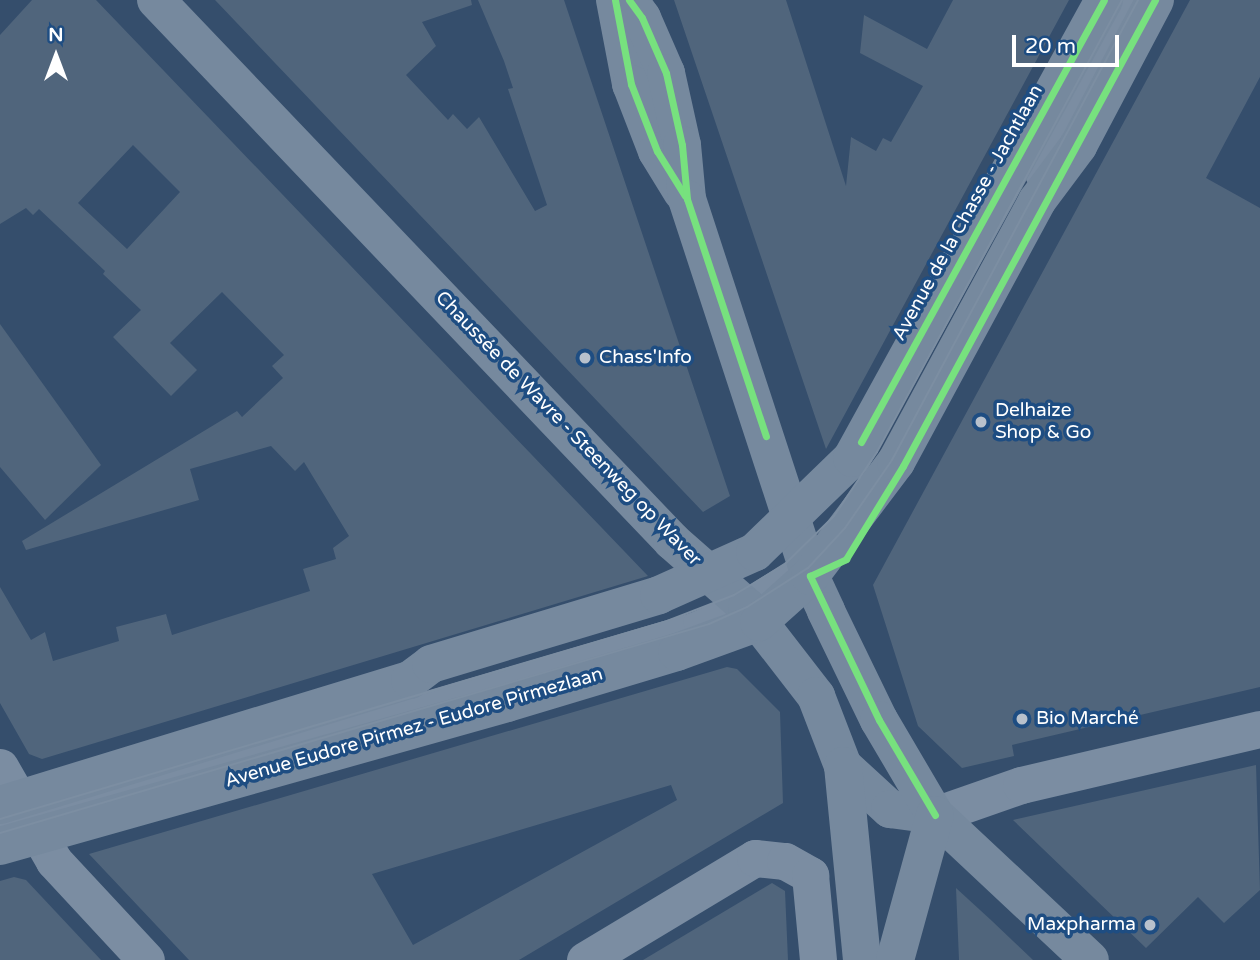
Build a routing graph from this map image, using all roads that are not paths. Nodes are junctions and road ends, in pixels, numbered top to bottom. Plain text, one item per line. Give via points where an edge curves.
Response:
1 (156, 0) edge
2 (615, 0) edge
3 (629, 0) edge
4 (1104, 0) edge
5 (1130, 0) edge
6 (1155, 0) edge
7 (1038, 186) junction
8 (687, 199) junction
9 (792, 521) junction
10 (807, 567) junction
11 (711, 575) junction
12 (750, 612) junction
13 (1260, 729) edge
14 (843, 766) junction
15 (14, 808) edge
16 (935, 814) junction
17 (0, 845) edge
18 (146, 960) edge
19 (585, 960) edge
20 (818, 960) edge
21 (862, 960) edge
22 (895, 960) edge
23 (1090, 960) edge

1 - 11 street, Chaussée de Wavre - Steenweg op Waver via 666,535
2 - 8 street via 631,84 657,151
3 - 8 street via 642,18 666,74 682,145
4 - 9 street, Avenue de la Chasse - Jachtlaan via 852,458
5 - 7 lane, Avenue de la Chasse - Jachtlaan
6 - 7 street, Avenue de la Chasse - Jachtlaan via 1078,146
7 - 10 street, Avenue de la Chasse - Jachtlaan via 896,462
8 - 9 street
9 - 10 street
9 - 11 street, Avenue Eudore Pirmez - Eudore Pirmezlaan via 755,552
10 - 12 street, Avenue Eudore Pirmez - Eudore Pirmezlaan
10 - 16 street via 879,720
11 - 12 street, Chaussée de Wavre - Steenweg op Waver
11 - 15 street, Avenue Eudore Pirmez - Eudore Pirmezlaan via 431,664 410,680
12 - 14 street, Chaussée de Wavre - Steenweg op Waver via 816,696
12 - 15 street, Avenue Eudore Pirmez - Eudore Pirmezlaan via 677,652 508,704
13 - 16 street via 1021,785
14 - 16 street, Chaussée de Wavre - Steenweg op Waver via 890,809
14 - 21 street
15 - 17 street, Avenue Eudore Pirmez - Eudore Pirmezlaan
15 - 18 street via 54,861
16 - 22 street
16 - 23 street
19 - 20 street via 755,858 785,861 810,875

